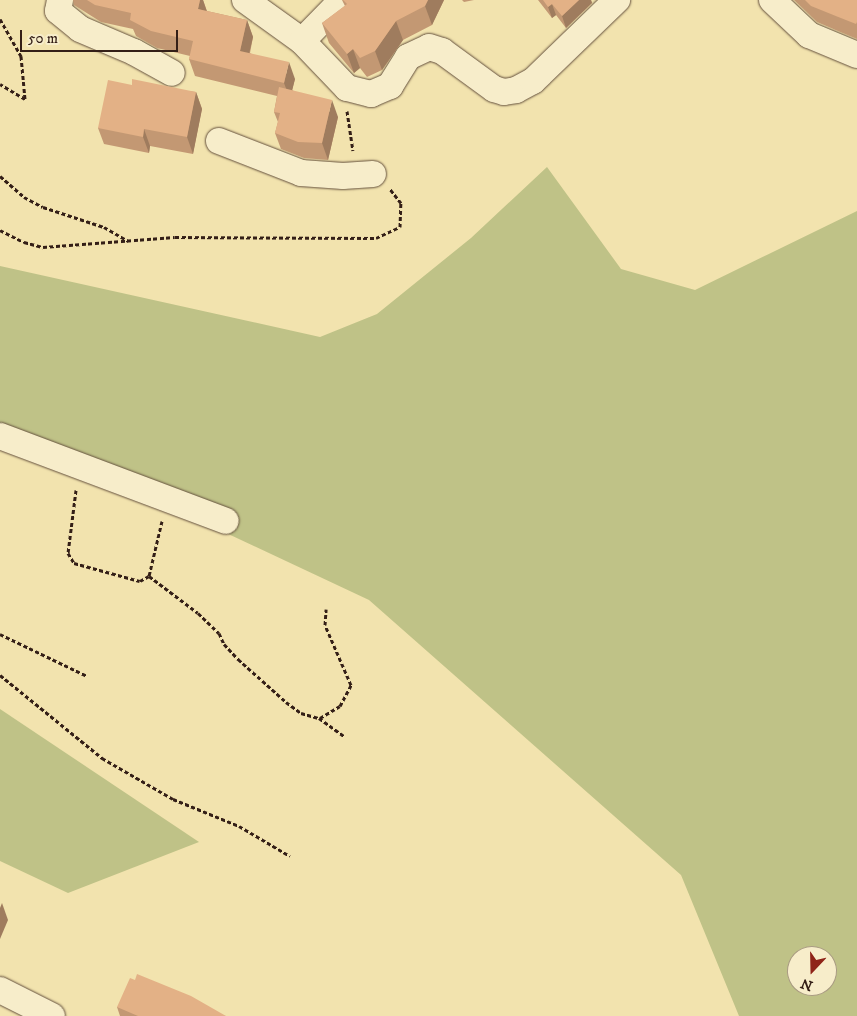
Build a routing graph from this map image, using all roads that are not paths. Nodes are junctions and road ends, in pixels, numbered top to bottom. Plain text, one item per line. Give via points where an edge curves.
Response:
1 (60, 0) edge
2 (245, 0) edge
3 (342, 0) edge
4 (617, 0) edge
5 (772, 0) edge
6 (302, 41) junction
7 (857, 55) edge
8 (172, 73) dead end
9 (219, 141) dead end
10 (373, 174) road end
11 (0, 436) edge
12 (226, 521) dead end
13 (0, 990) edge
14 (52, 1016) edge

1 - 8 street via 58,11 80,29 134,52
2 - 6 street
3 - 6 street
4 - 6 street via 533,81 504,92 494,89 442,51 429,47 408,57 390,86 371,94 347,88
5 - 7 street via 809,35
9 - 10 street via 301,173
11 - 12 street
13 - 14 street

